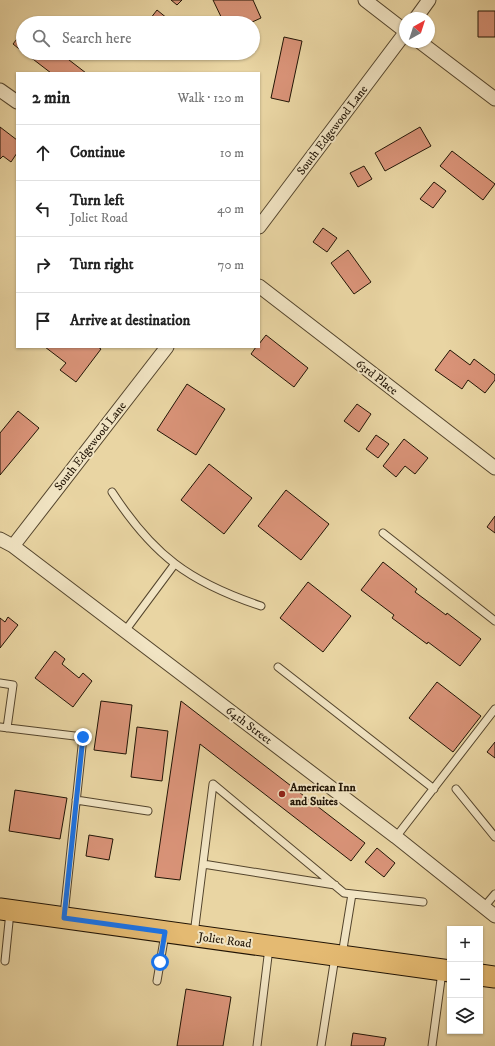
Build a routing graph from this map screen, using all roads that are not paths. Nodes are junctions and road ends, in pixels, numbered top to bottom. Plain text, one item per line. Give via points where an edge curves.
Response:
1 (365, 0) edge
2 (429, 0) edge
3 (420, 12) edge
4 (399, 27) edge
5 (399, 40) edge
6 (428, 48) edge
7 (0, 90) edge
8 (495, 99) edge
9 (16, 101) edge
10 (260, 226) edge
11 (260, 287) edge
12 (166, 348) edge
13 (495, 468) edge
14 (112, 492) dead end
15 (383, 533) dead end
16 (0, 539) edge
17 (13, 546) junction
18 (174, 565) junction
19 (261, 606) dead end
20 (495, 621) edge
21 (125, 631) junction
22 (278, 667) dead end
23 (0, 683) edge
24 (495, 709) edge
25 (4, 728) edge
26 (434, 789) junction
27 (456, 789) dead end
28 (76, 800) junction
29 (148, 812) dead end
30 (396, 837) junction
31 (495, 837) edge
32 (203, 864) junction
33 (335, 885) junction
34 (352, 894) junction
35 (495, 894) edge
36 (423, 902) dead end
37 (484, 907) junction
38 (5, 910) edge
39 (495, 916) edge
40 (64, 918) junction
41 (165, 932) junction
42 (193, 936) junction
43 (269, 946) junction
44 (338, 956) junction
45 (5, 961) dead end
46 (446, 970) edge
47 (483, 975) edge
48 (495, 977) edge
49 (158, 981) dead end
50 (257, 1046) edge
51 (321, 1046) edge
52 (432, 1046) edge

1 - 4 street
2 - 3 street
5 - 10 street, South Edgewood Lane
6 - 8 street
7 - 9 street
11 - 13 street, 63rd Place
12 - 17 street, South Edgewood Lane
14 - 18 lane via 140,531
15 - 20 lane
16 - 17 street, 64th Street
17 - 21 street, 64th Street
18 - 19 lane via 211,587
18 - 21 lane
21 - 30 street, 64th Street
22 - 26 lane
23 - 25 lane via 13,685
24 - 26 lane
25 - 28 lane via 83,737
26 - 30 lane
27 - 31 lane
28 - 29 lane
28 - 40 lane
30 - 37 street, 64th Street
32 - 33 lane
32 - 33 lane via 214,784
32 - 42 lane
33 - 34 lane via 344,893
34 - 36 lane
34 - 44 lane
35 - 37 lane
37 - 39 street, 64th Street
38 - 40 main road, Joliet Road
38 - 45 lane
40 - 41 main road, Joliet Road
41 - 42 main road, Joliet Road
41 - 49 lane
42 - 43 main road, Joliet Road
43 - 44 main road, Joliet Road
43 - 50 lane
44 - 46 main road, Joliet Road
44 - 51 lane
46 - 52 lane
47 - 48 main road

